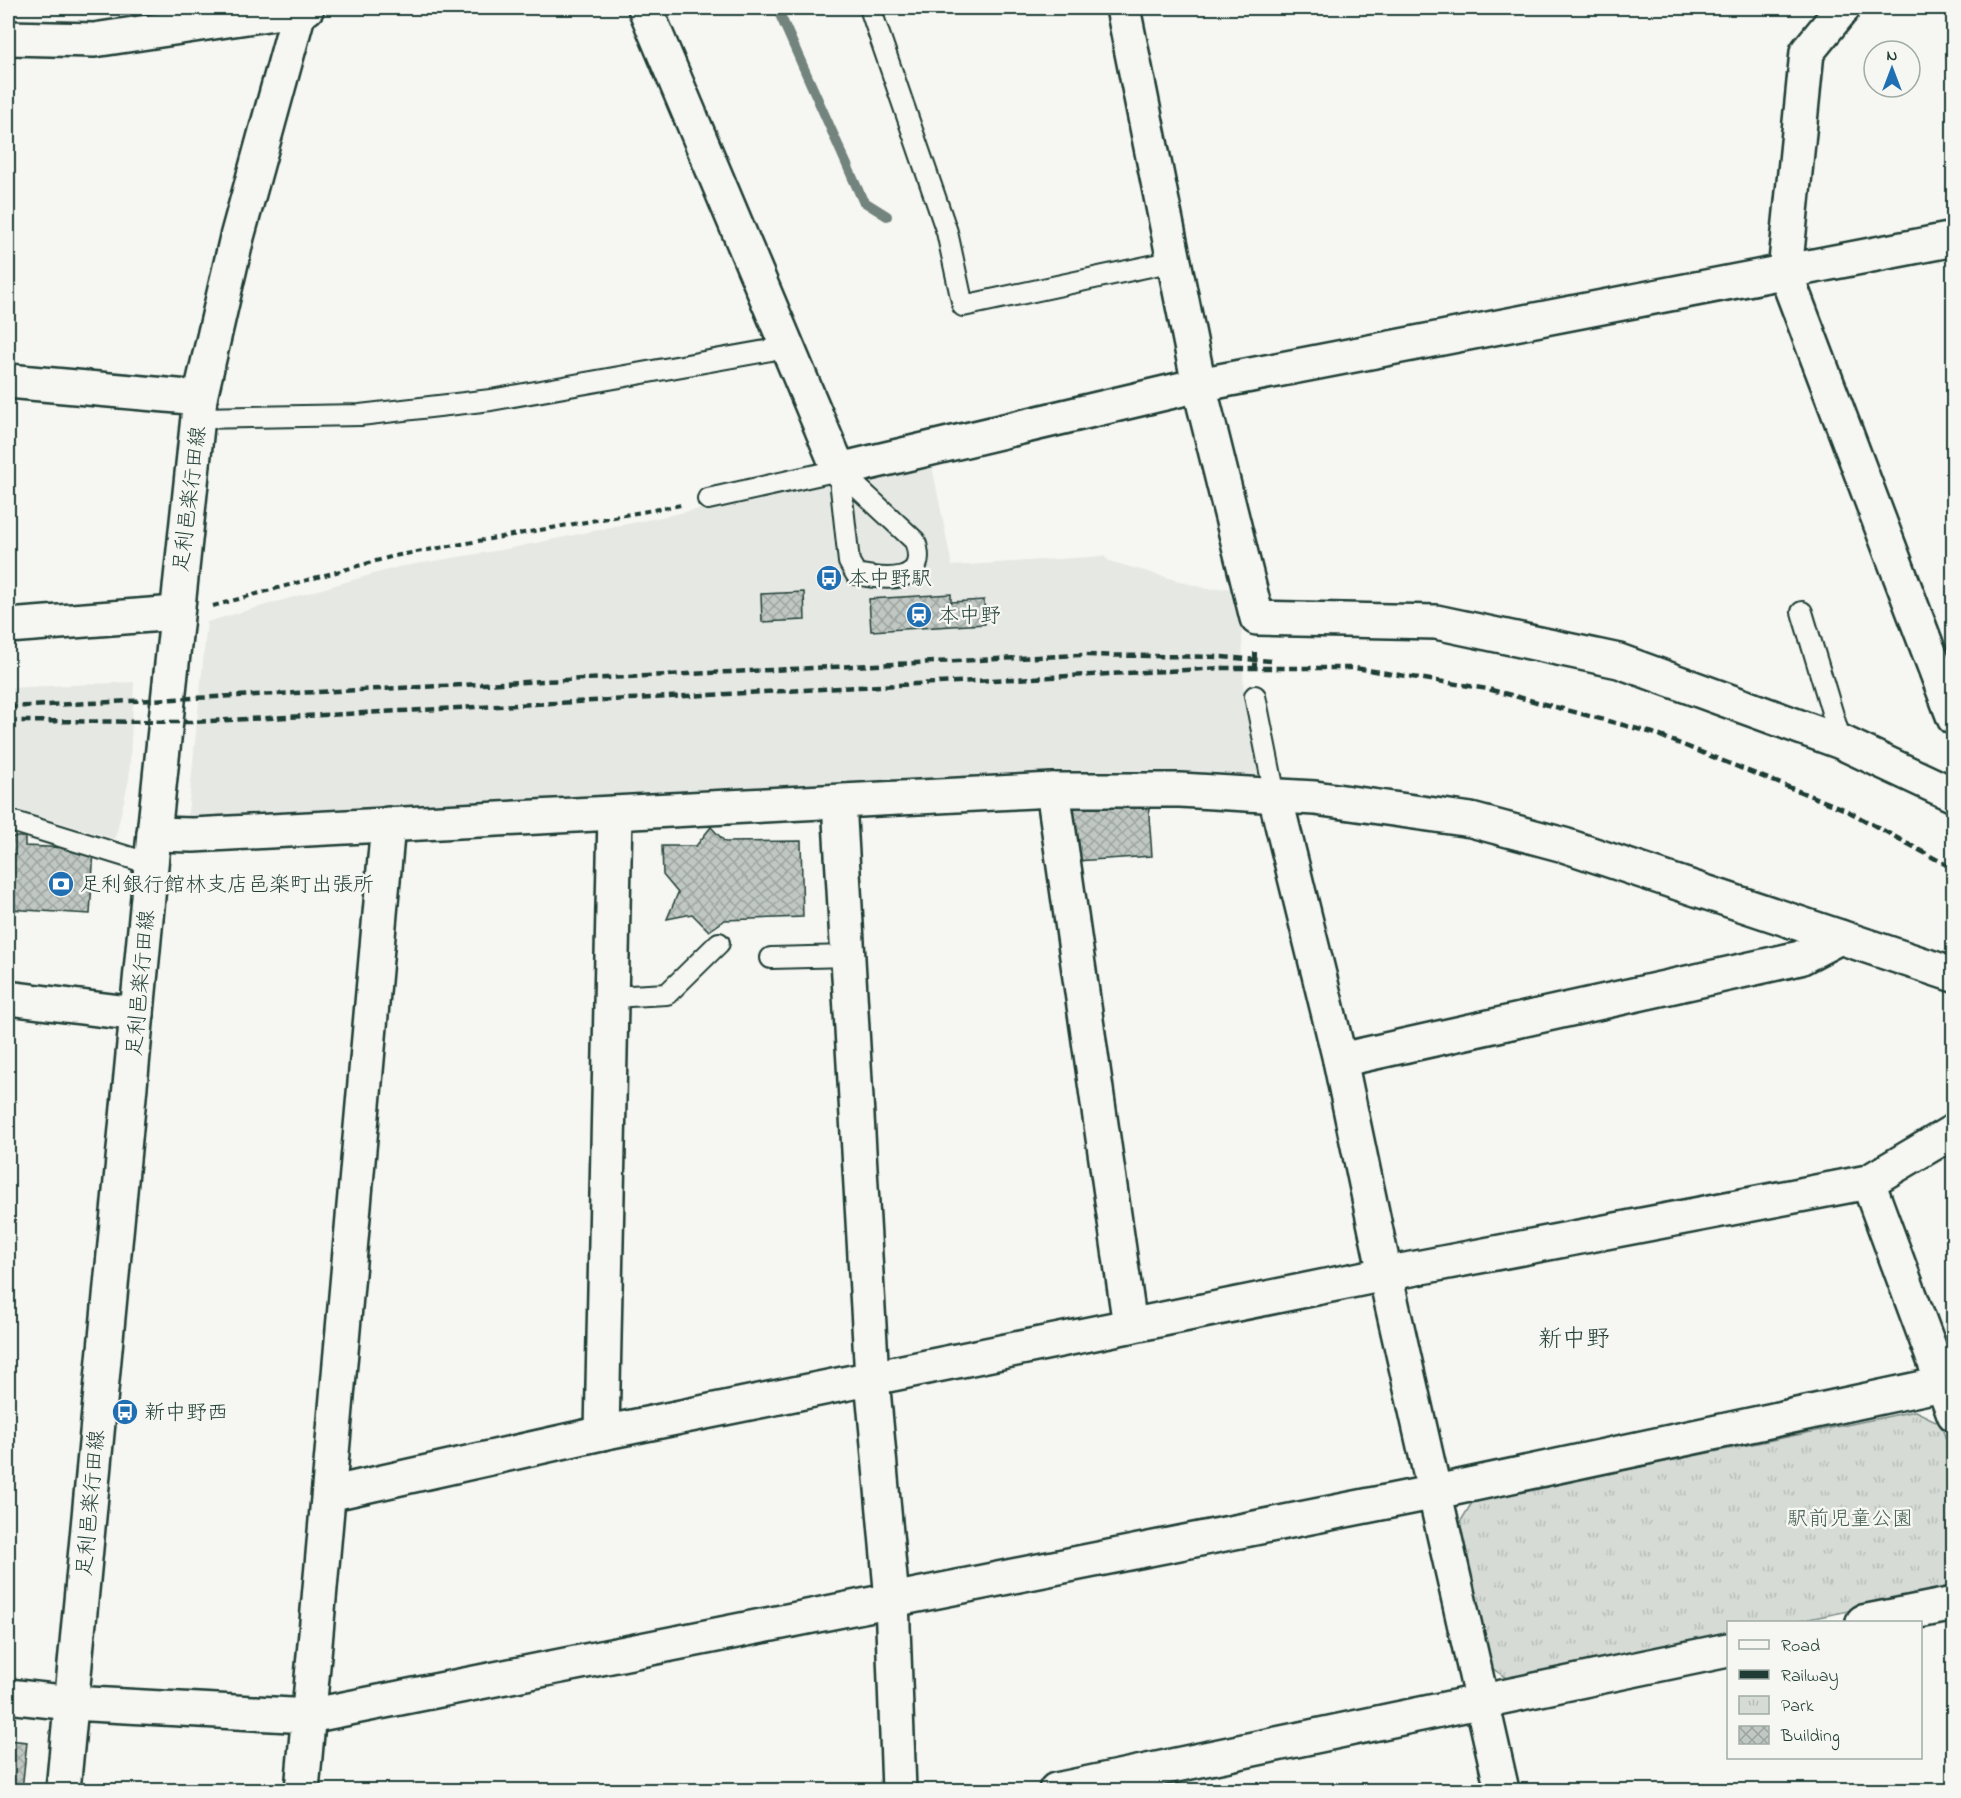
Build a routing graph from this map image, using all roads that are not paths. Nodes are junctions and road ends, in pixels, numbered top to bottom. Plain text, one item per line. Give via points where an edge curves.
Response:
1 (302, 8) edge
2 (645, 8) edge
3 (870, 8) edge
4 (1123, 8) edge
5 (1843, 8) edge
6 (154, 19) edge
7 (8, 38) edge
8 (1953, 240) edge
9 (1174, 261) junction
10 (1785, 272) junction
11 (788, 347) junction
12 (8, 381) edge
13 (1199, 385) junction
14 (199, 408) junction
15 (839, 470) junction
16 (708, 499) road end
17 (1802, 612) dead end
18 (176, 613) junction
19 (8, 626) edge
20 (1255, 696) road end
21 (1953, 718) edge
22 (1841, 742) junction
23 (1053, 790) junction
24 (1953, 795) edge
25 (1275, 796) junction
26 (839, 802) junction
27 (615, 813) junction
28 (8, 820) edge
29 (388, 824) junction
30 (152, 849) junction
31 (1840, 937) junction
32 (719, 943) dead end
33 (848, 956) junction
34 (771, 958) dead end
35 (1953, 975) edge
36 (611, 997) junction
37 (8, 998) edge
38 (137, 1014) junction
39 (1340, 1060) junction
40 (1953, 1131) edge
41 (1868, 1182) junction
42 (1385, 1274) junction
43 (1130, 1326) junction
44 (872, 1378) junction
45 (1948, 1381) edge
46 (1953, 1414) edge
47 (602, 1432) junction
48 (1436, 1492) junction
49 (329, 1494) junction
50 (892, 1600) junction
51 (1953, 1604) edge
52 (1872, 1621) edge
53 (1727, 1650) edge
54 (8, 1696) edge
55 (1480, 1702) junction
56 (71, 1703) junction
57 (309, 1716) junction
58 (63, 1791) edge
59 (302, 1791) edge
60 (899, 1791) edge
61 (1056, 1791) edge
62 (1502, 1791) edge

1 - 6 street
1 - 14 street, 足利邑楽行田線 via 237,237
2 - 11 street
3 - 9 lane via 947,232 963,306
4 - 9 street
5 - 10 street via 1807,52
6 - 7 street via 94,40
8 - 10 street
9 - 13 street
10 - 13 street
10 - 21 street
11 - 14 lane via 491,400 360,415
11 - 15 street
12 - 14 street
13 - 15 street
13 - 22 street via 1257,618 1447,624 1619,661
14 - 18 street, 足利邑楽行田線
15 - 15 lane via 915,541 921,557 911,572 898,578 856,574 849,562
15 - 16 lane
17 - 22 lane
18 - 19 street
18 - 30 street, 足利邑楽行田線
20 - 25 lane
22 - 24 street
23 - 25 street via 1180,790
23 - 26 street
23 - 43 street
25 - 31 street via 1471,820 1564,845
25 - 39 street
26 - 27 street
26 - 33 street
27 - 29 street
27 - 36 street
28 - 30 lane
29 - 30 street via 193,835
29 - 49 street
30 - 38 street, 足利邑楽行田線
31 - 35 street
31 - 39 street via 1800,958
32 - 36 lane via 667,994
33 - 34 lane
33 - 44 street
36 - 47 street
37 - 38 street
38 - 56 street, 足利邑楽行田線
39 - 42 street
40 - 41 street
41 - 42 street
41 - 45 street
42 - 43 street
42 - 48 street
43 - 44 street
44 - 47 street
44 - 50 street
45 - 46 street
45 - 48 street
47 - 49 street
48 - 50 street
48 - 55 street
49 - 57 street
50 - 57 street
50 - 60 street
51 - 52 street
53 - 55 street
54 - 56 street
55 - 61 street
55 - 62 street
56 - 57 street
56 - 58 street, 足利邑楽行田線
57 - 59 street

